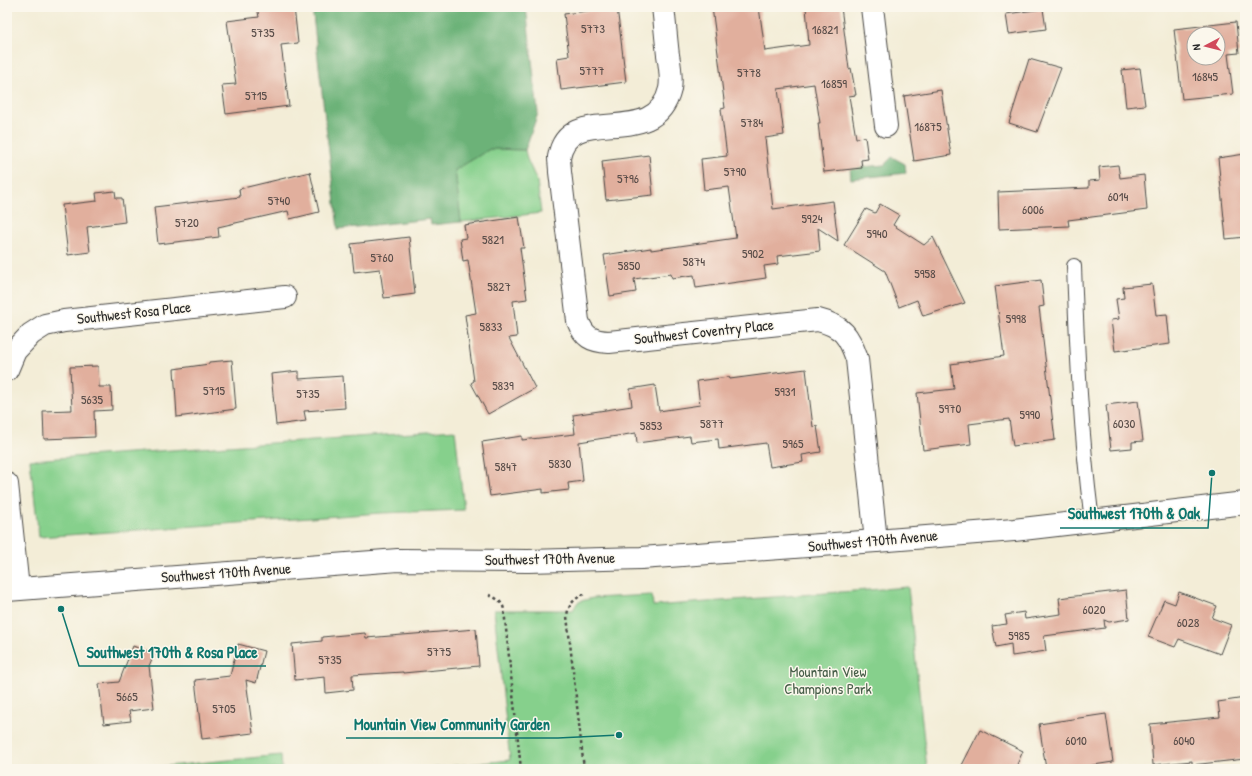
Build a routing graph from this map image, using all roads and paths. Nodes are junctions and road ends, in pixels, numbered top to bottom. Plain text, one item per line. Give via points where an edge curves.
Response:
1 (663, 7) edge
2 (872, 7) edge
3 (886, 126) dead end
4 (1074, 266) dead end
5 (285, 297) dead end
6 (7, 370) edge
7 (7, 484) edge
8 (1245, 503) edge
9 (1092, 521) junction
10 (876, 541) junction
11 (12, 589) edge
12 (489, 594) dead end
13 (584, 594) dead end
14 (521, 769) edge
15 (584, 769) edge

1 - 10 street, Southwest Coventry Place via 670,72 666,107 648,120 595,126 579,130 563,140 559,158 560,172 580,332 597,342 609,342 818,320 832,321 852,344 857,359
2 - 3 street
4 - 9 lane via 1078,357
5 - 6 street, Southwest Rosa Place via 45,325 31,334 15,352
7 - 11 street
8 - 9 street, Southwest 170th Avenue
9 - 10 street, Southwest 170th Avenue
10 - 11 street, Southwest 170th Avenue via 641,558 528,561 398,560
12 - 14 path via 496,598 504,610
13 - 15 path via 572,602 567,616

